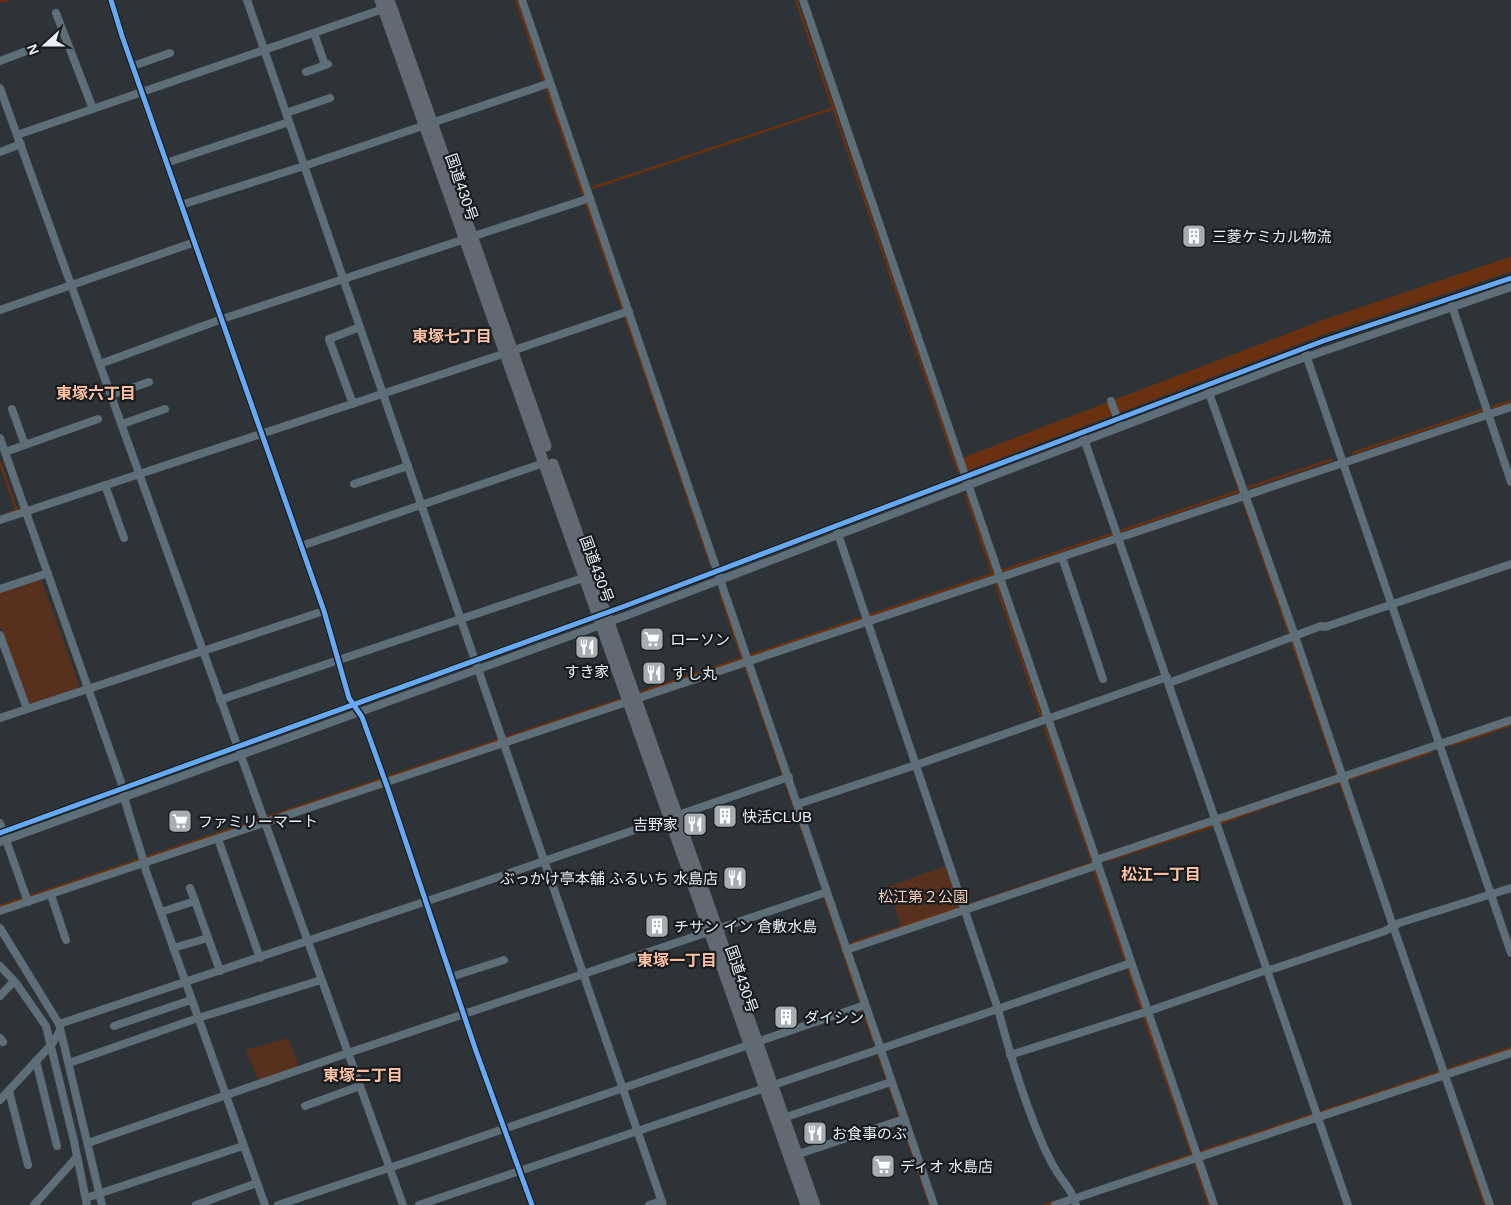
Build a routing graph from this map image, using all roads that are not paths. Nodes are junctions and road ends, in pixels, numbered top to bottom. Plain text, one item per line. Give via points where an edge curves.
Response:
1 (111, 0) edge
2 (247, 0) edge
3 (522, 0) edge
4 (803, 0) edge
5 (384, 3) edge
6 (56, 13) dead end
7 (314, 34) junction
8 (34, 48) dead end
9 (265, 50) junction
10 (170, 52) dead end
11 (0, 61) edge
12 (132, 66) junction
13 (306, 72) dead end
14 (547, 84) junction
15 (142, 92) junction
16 (1, 93) edge
17 (330, 98) dead end
18 (92, 109) junction
19 (286, 113) junction
20 (290, 122) junction
21 (428, 124) junction
22 (17, 135) junction
23 (21, 144) junction
24 (0, 152) edge
25 (166, 163) junction
26 (304, 166) junction
27 (587, 199) junction
28 (181, 205) junction
29 (468, 238) junction
30 (195, 242) junction
31 (1511, 278) edge
32 (344, 279) junction
33 (72, 286) junction
34 (1511, 287) edge
35 (1452, 306) junction
36 (0, 310) edge
37 (625, 312) junction
38 (222, 319) junction
39 (360, 327) junction
40 (1304, 348) junction
41 (509, 352) junction
42 (1306, 357) junction
43 (100, 364) junction
44 (149, 382) dead end
45 (1206, 385) junction
46 (1210, 393) junction
47 (382, 394) junction
48 (111, 395) junction
49 (1111, 402) dead end
50 (353, 404) junction
51 (1511, 407) edge
52 (12, 409) dead end
53 (165, 409) dead end
54 (1488, 414) junction
55 (1116, 416) junction
56 (98, 420) dead end
57 (122, 424) junction
58 (1120, 427) junction
59 (262, 434) junction
60 (1084, 436) junction
61 (0, 438) edge
62 (25, 445) junction
63 (5, 452) junction
64 (544, 463) junction
65 (1342, 463) junction
66 (408, 466) junction
67 (140, 473) junction
68 (965, 477) junction
69 (1511, 482) edge
70 (354, 484) dead end
71 (106, 485) junction
72 (968, 485) junction
73 (1243, 493) junction
74 (422, 505) junction
75 (26, 512) junction
76 (0, 520) edge
77 (837, 530) junction
78 (1118, 534) junction
79 (124, 538) dead end
80 (301, 546) junction
81 (1062, 557) junction
82 (1511, 564) edge
83 (48, 573) junction
84 (719, 575) junction
85 (997, 576) junction
86 (583, 578) junction
87 (0, 589) edge
88 (1392, 605) junction
89 (324, 611) junction
90 (866, 618) junction
91 (461, 619) junction
92 (603, 619) junction
93 (0, 635) edge
94 (1292, 637) junction
95 (202, 651) junction
96 (338, 660) junction
97 (746, 660) junction
98 (474, 661) junction
99 (478, 669) junction
100 (1103, 678) dead end
101 (1168, 680) junction
102 (89, 689) junction
103 (220, 700) junction
104 (633, 701) junction
105 (356, 708) junction
106 (27, 709) junction
107 (0, 718) edge
108 (1047, 720) junction
109 (1511, 720) edge
110 (503, 740) junction
111 (1439, 744) junction
112 (238, 751) junction
113 (916, 765) junction
114 (785, 778) junction
115 (1341, 779) junction
116 (384, 780) junction
117 (123, 793) junction
118 (798, 804) junction
119 (673, 817) junction
120 (1215, 819) junction
121 (264, 820) junction
122 (0, 823) edge
123 (2, 832) edge
124 (218, 839) junction
125 (3, 841) edge
126 (144, 860) junction
127 (544, 861) junction
128 (1097, 862) junction
129 (190, 888) dead end
130 (1511, 888) edge
131 (824, 893) junction
132 (51, 895) junction
133 (1491, 895) junction
134 (27, 899) junction
135 (194, 901) junction
136 (425, 901) junction
137 (965, 910) junction
138 (0, 911) edge
139 (161, 912) junction
140 (0, 928) edge
141 (1391, 928) junction
142 (713, 931) junction
143 (208, 938) junction
144 (66, 940) dead end
145 (307, 942) junction
146 (173, 948) junction
147 (846, 950) junction
148 (1511, 953) edge
149 (260, 958) junction
150 (504, 960) dead end
151 (1131, 963) junction
152 (0, 966) edge
153 (220, 971) junction
154 (1268, 971) junction
155 (584, 974) junction
156 (451, 977) junction
157 (14, 980) junction
158 (321, 980) junction
159 (185, 983) junction
160 (0, 996) edge
161 (191, 1000) junction
162 (862, 1006) junction
163 (998, 1009) junction
164 (1147, 1011) junction
165 (464, 1015) junction
166 (198, 1018) junction
167 (114, 1026) dead end
168 (59, 1028) junction
169 (753, 1043) junction
170 (50, 1045) junction
171 (880, 1048) junction
172 (348, 1053) junction
173 (1511, 1053) edge
174 (1010, 1055) junction
175 (36, 1061) junction
176 (69, 1063) junction
177 (1443, 1074) junction
178 (889, 1083) junction
179 (360, 1086) junction
180 (768, 1086) junction
181 (623, 1088) junction
182 (3, 1096) edge
183 (225, 1096) junction
184 (305, 1106) dead end
185 (1319, 1118) junction
186 (780, 1119) junction
187 (902, 1119) junction
188 (504, 1129) junction
189 (637, 1130) junction
190 (88, 1143) junction
191 (57, 1146) dead end
192 (243, 1146) junction
193 (77, 1156) junction
194 (793, 1156) junction
195 (1198, 1157) junction
196 (28, 1165) dead end
197 (390, 1168) junction
198 (94, 1171) junction
199 (519, 1171) junction
200 (81, 1174) junction
201 (257, 1183) junction
202 (99, 1194) junction
203 (87, 1202) edge
204 (1075, 1202) edge
205 (662, 1203) edge
206 (34, 1205) edge
207 (102, 1205) edge
208 (196, 1205) edge
209 (265, 1205) edge
210 (278, 1205) edge
211 (403, 1205) edge
212 (419, 1205) edge
213 (532, 1205) edge
214 (649, 1205) edge
215 (806, 1205) edge
216 (815, 1205) edge
217 (934, 1205) edge
218 (1055, 1205) edge
219 (1214, 1205) edge
220 (1348, 1205) edge
221 (1490, 1205) edge

1 - 12 street
2 - 9 street
3 - 14 street
4 - 68 street
5 - 7 street
5 - 21 highway, 国道430号
6 - 18 street
7 - 9 street
7 - 13 street via 327,65
8 - 11 street
9 - 15 street
9 - 19 street
10 - 12 street
12 - 15 street
14 - 21 street
14 - 27 street
15 - 18 street
15 - 25 street
16 - 22 street
17 - 19 street
18 - 22 street
19 - 20 street
20 - 25 street
20 - 26 street
21 - 26 street
21 - 29 highway, 国道430号
22 - 23 street
23 - 24 street
23 - 33 street
25 - 28 street
26 - 28 street
26 - 32 street
27 - 29 street
27 - 37 street
28 - 30 street
29 - 32 street
29 - 41 highway, 国道430号
30 - 33 street
30 - 38 street
31 - 40 street
32 - 38 street
32 - 39 street
33 - 36 street
33 - 43 street
34 - 35 street
35 - 42 street
35 - 54 street
37 - 41 street
37 - 84 street
38 - 43 street
38 - 59 street
39 - 47 street
39 - 50 street via 329,339
40 - 42 street
40 - 45 street
41 - 47 street
41 - 64 highway, 国道430号
41 - 92 highway, 国道430号
42 - 46 street
42 - 65 street
43 - 48 street
44 - 48 street
45 - 46 street
45 - 55 street
46 - 58 street
46 - 73 street
47 - 50 street
47 - 66 street
48 - 57 street
49 - 55 street
50 - 59 street
51 - 54 street
52 - 62 street
53 - 57 street
54 - 65 street
54 - 69 street
55 - 58 street
55 - 60 street
56 - 62 street
57 - 67 street
58 - 60 street
59 - 67 street
59 - 80 street
60 - 68 street
60 - 72 street
60 - 78 street
61 - 63 street
62 - 63 street
63 - 75 street
64 - 74 street
64 - 86 highway, 国道430号
65 - 73 street
65 - 88 street
66 - 70 street
66 - 74 street
67 - 71 street
67 - 95 street
68 - 72 street
68 - 77 street
71 - 75 street
71 - 79 street
72 - 77 street
72 - 85 street
73 - 78 street
73 - 94 street
74 - 80 street
74 - 91 street
75 - 76 street
75 - 83 street
77 - 84 street
77 - 90 street
78 - 81 street
78 - 101 street
80 - 89 street
81 - 85 street
81 - 100 street
82 - 88 street
83 - 87 street
83 - 102 street
84 - 92 street
84 - 97 street
85 - 90 street
85 - 108 street
86 - 91 street
86 - 92 highway, 国道430号
88 - 94 street
88 - 111 street
89 - 95 street
89 - 96 street
90 - 97 street
90 - 113 street
91 - 96 street
91 - 98 street
92 - 98 street
92 - 99 street
92 - 104 highway, 国道430号
93 - 106 street
94 - 101 street
94 - 115 street
95 - 102 street
95 - 103 street
96 - 103 street
96 - 105 street via 349,698
97 - 104 street
97 - 114 street
98 - 99 street
98 - 105 street
99 - 105 street
99 - 110 street
101 - 108 street
101 - 120 street
102 - 106 street
102 - 117 street
103 - 112 street
104 - 110 street
104 - 119 highway, 国道430号
105 - 112 street
105 - 116 street
106 - 107 street
108 - 113 street
108 - 128 street
109 - 111 street
110 - 116 street
110 - 127 street
111 - 115 street
111 - 133 street
112 - 117 street
112 - 121 street
113 - 118 street
113 - 137 street
114 - 118 street
114 - 119 street
115 - 120 street
115 - 141 street
116 - 121 street
116 - 136 street
117 - 123 street
117 - 125 street
117 - 126 street
118 - 131 street
119 - 127 street
119 - 142 highway, 国道430号
120 - 128 street
120 - 154 street
121 - 124 street
121 - 145 street
122 - 123 street
123 - 125 street
124 - 126 street
124 - 149 street
125 - 134 street
126 - 132 street
126 - 139 street
127 - 136 street
127 - 155 street
128 - 137 street
128 - 151 street
129 - 135 street
130 - 133 street
131 - 142 street
131 - 147 street
132 - 134 street
132 - 144 street
133 - 141 street
133 - 148 street
134 - 138 street
135 - 139 street
135 - 143 street
136 - 145 street
136 - 156 street
137 - 147 street
137 - 163 street
139 - 146 street
140 - 168 street
141 - 154 street
141 - 177 street
142 - 155 street
142 - 169 highway, 国道430号
143 - 146 street
143 - 153 street
145 - 149 street
145 - 158 street
146 - 159 street
147 - 162 street
149 - 153 street
150 - 156 street
151 - 163 street
151 - 164 street
152 - 157 street
153 - 159 street
154 - 164 street
154 - 185 street
155 - 165 street
155 - 181 street
156 - 165 street
157 - 160 street
157 - 170 street via 46,1026
158 - 166 street
158 - 172 street
159 - 161 street
159 - 168 street
161 - 166 street
161 - 167 street
162 - 169 street
162 - 171 street
163 - 171 street
163 - 174 street
164 - 174 street
164 - 195 street
165 - 172 street
165 - 188 street
166 - 176 street
166 - 183 street
168 - 170 street
168 - 176 street
169 - 180 highway, 国道430号
169 - 181 street
170 - 175 street
170 - 193 street
171 - 178 street
171 - 180 street
172 - 179 street
172 - 183 street
173 - 177 street
174 - 204 street via 1044,1146 1057,1172 1072,1191
175 - 182 street
175 - 191 street
176 - 190 street
177 - 185 street
177 - 221 street
178 - 186 street
178 - 187 street
179 - 184 street
179 - 197 street
180 - 186 highway, 国道430号
180 - 189 street
181 - 188 street
181 - 189 street
182 - 196 street
183 - 190 street
183 - 192 street
185 - 195 street
185 - 220 street
186 - 194 highway, 国道430号
187 - 194 street
187 - 217 street
188 - 197 street
188 - 199 street
189 - 199 street
189 - 205 street
190 - 198 street
192 - 201 street
192 - 202 street
193 - 200 street
193 - 206 street
194 - 215 highway, 国道430号
194 - 216 highway, 国道430号
195 - 204 street
195 - 219 street
197 - 210 street
197 - 211 street
198 - 200 street
198 - 202 street
199 - 212 street
199 - 213 street
200 - 203 street
201 - 208 street
201 - 209 street
202 - 203 street
202 - 207 street
204 - 218 street
205 - 214 street

